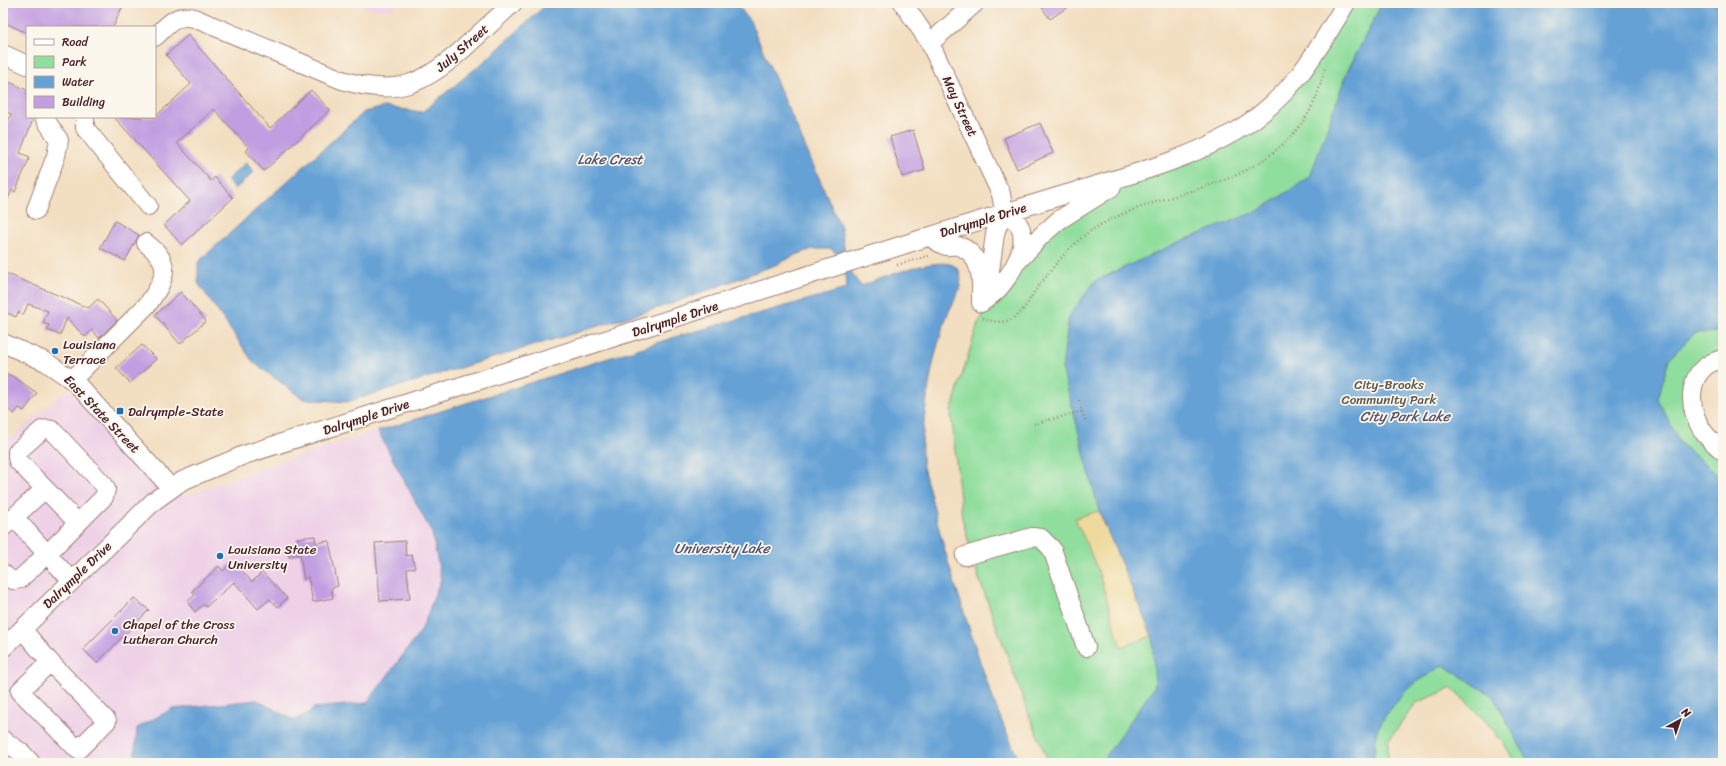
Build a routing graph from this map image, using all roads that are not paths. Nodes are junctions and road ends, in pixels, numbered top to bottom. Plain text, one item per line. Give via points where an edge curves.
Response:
1 (513, 3) edge
2 (903, 3) edge
3 (975, 3) edge
4 (1346, 3) edge
5 (156, 36) edge
6 (930, 43) junction
7 (3, 54) edge
8 (26, 65) edge
9 (46, 118) edge
10 (85, 118) edge
11 (1129, 175) junction
12 (148, 206) dead end
13 (36, 210) dead end
14 (1006, 213) junction
15 (930, 237) junction
16 (146, 243) dead end
17 (1012, 268) junction
18 (982, 293) junction
19 (3, 343) edge
20 (1723, 359) edge
21 (72, 380) junction
22 (1723, 451) edge
23 (171, 488) junction
24 (45, 489) junction
25 (9, 522) edge
26 (78, 522) junction
27 (47, 554) junction
28 (965, 556) dead end
29 (3, 573) edge
30 (72, 581) junction
31 (22, 629) junction
32 (1086, 647) dead end
33 (3, 648) edge
34 (50, 662) junction
35 (3, 740) edge
36 (31, 763) edge

1 - 5 street, July Street via 434,73 417,81 392,87 359,85 187,16 178,18
2 - 6 street, May Street
3 - 6 street
4 - 11 street, Dalrymple Drive via 1296,80 1258,116 1238,130 1194,153
6 - 14 street, May Street via 1001,194
7 - 8 street
9 - 13 street via 60,140
10 - 12 street via 85,128
11 - 14 street, Dalrymple Drive
11 - 17 street via 1059,220
14 - 15 street, Dalrymple Drive
14 - 17 street via 1020,226 1022,234 1020,252
14 - 18 street via 997,227 990,271
15 - 18 street via 945,246 962,247 970,254 982,277
15 - 23 street, Dalrymple Drive via 244,455
16 - 21 street via 159,255 164,264 156,294
17 - 18 street via 999,288 980,303
19 - 21 street, East State Street via 46,362
20 - 22 street via 1713,362 1701,371 1693,386 1692,395 1699,425 1705,435
21 - 23 street, East State Street
23 - 30 street, Dalrymple Drive via 154,501
24 - 25 street
24 - 26 street
24 - 26 street via 18,461 17,452 42,430 47,429 52,430 106,489 104,497
25 - 27 street
26 - 27 street
27 - 29 street via 20,579 9,579
27 - 30 street
28 - 32 street via 1032,537 1045,540 1055,554
30 - 31 street, Dalrymple Drive
31 - 33 street, Dalrymple Drive
31 - 34 street
34 - 34 street via 107,721 78,750 20,691
35 - 36 street via 22,753

